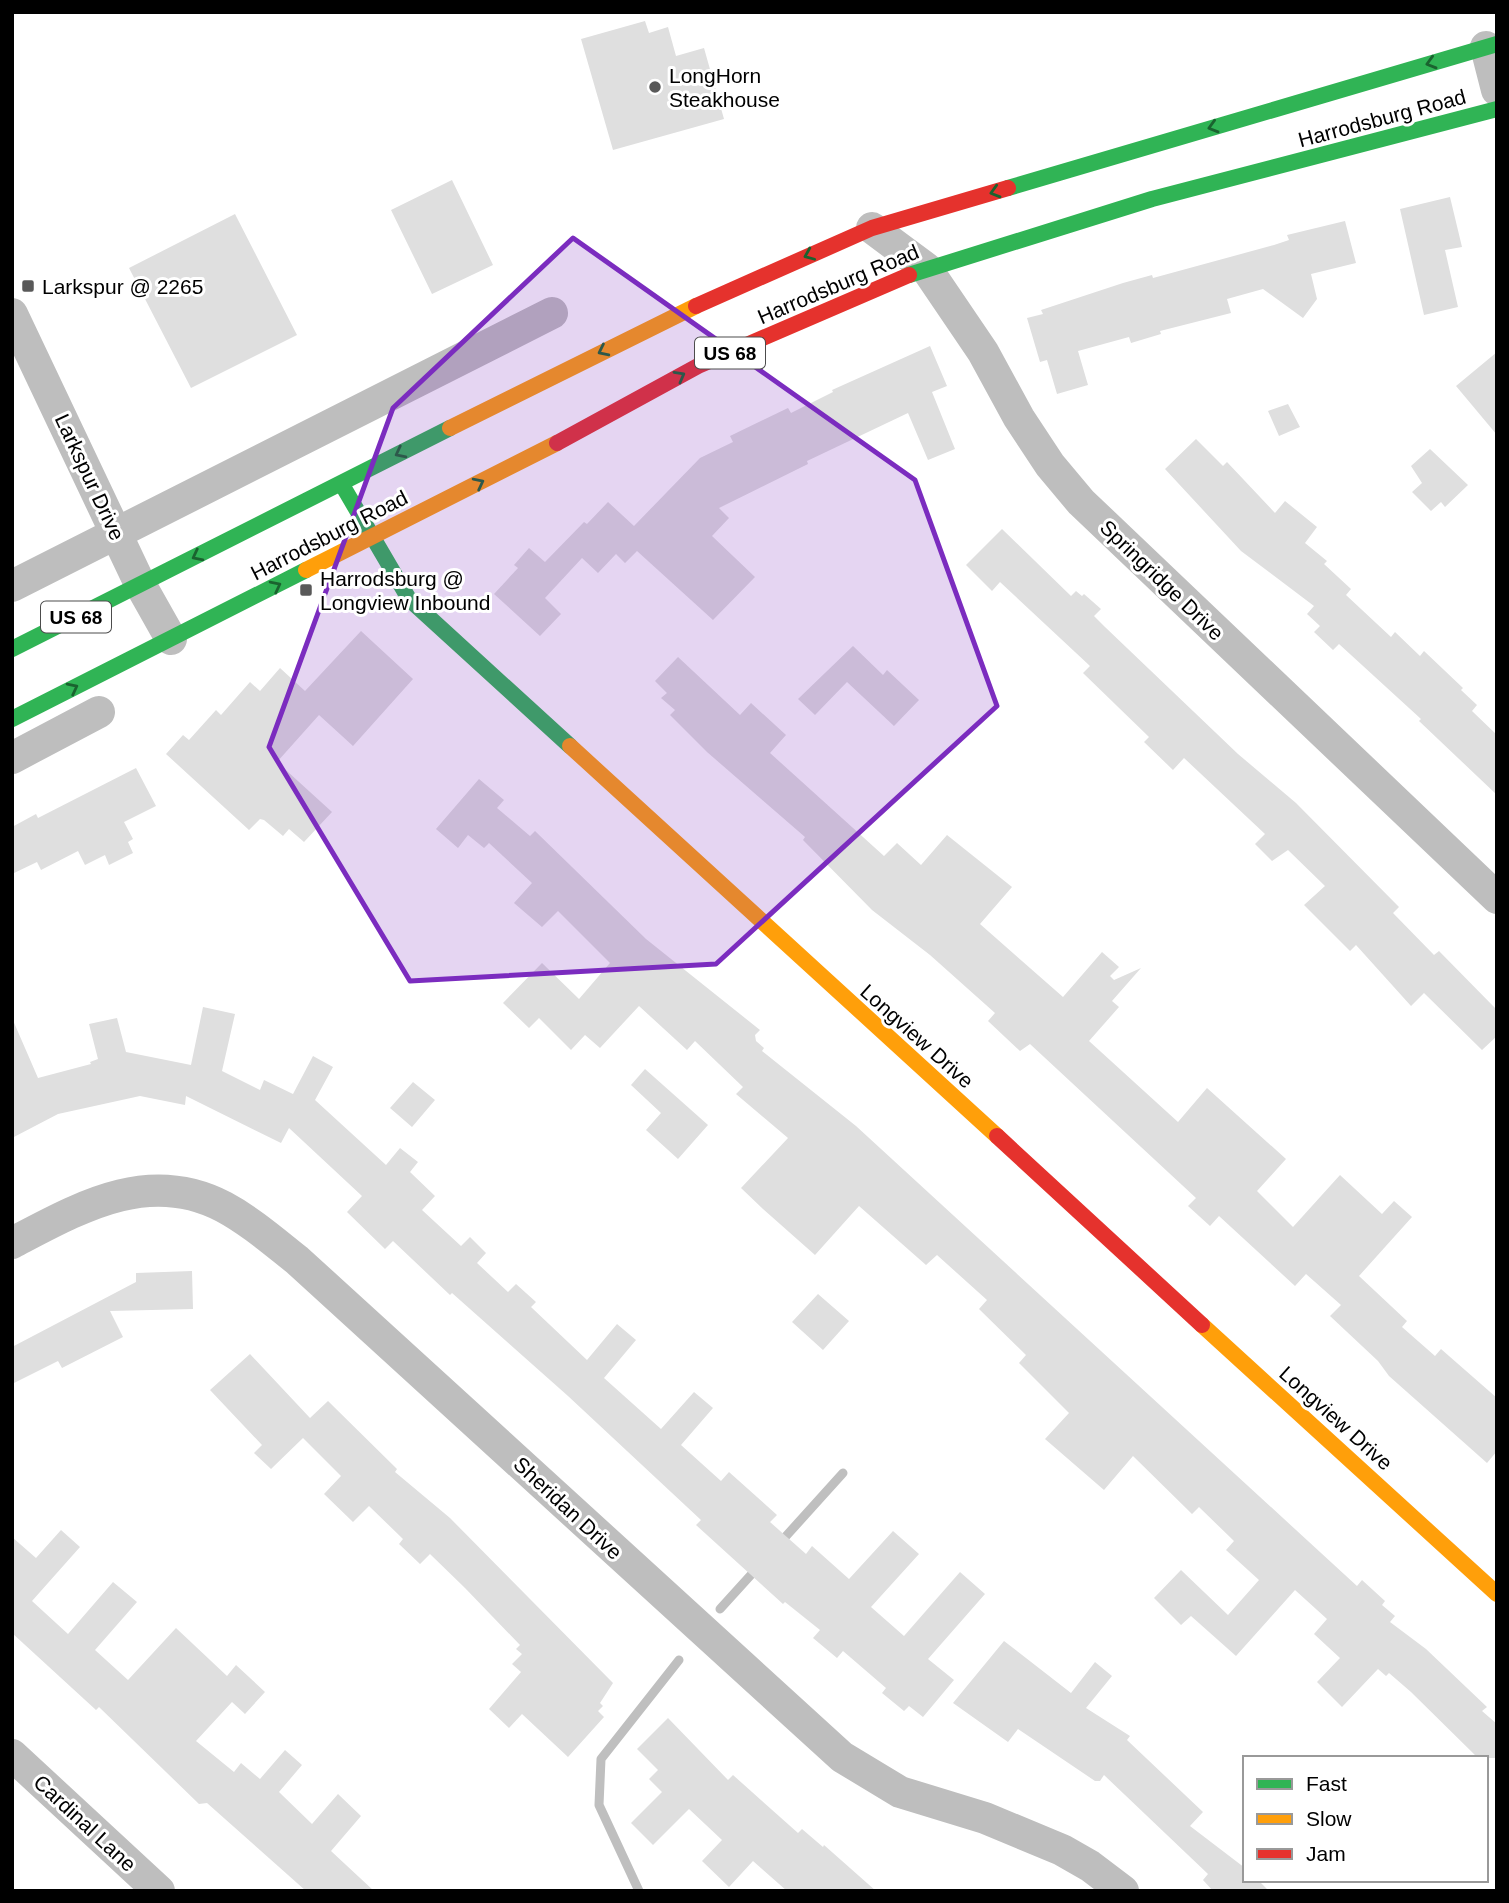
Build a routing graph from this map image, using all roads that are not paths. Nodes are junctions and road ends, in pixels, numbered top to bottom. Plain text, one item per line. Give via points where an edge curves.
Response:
1 (1491, 45) edge
2 (1497, 90) edge
3 (1497, 108) edge
4 (872, 228) junction
5 (926, 268) junction
6 (552, 313) dead end
7 (12, 314) edge
8 (341, 483) junction
9 (116, 534) junction
10 (371, 538) junction
11 (140, 584) junction
12 (12, 586) edge
13 (171, 639) junction
14 (12, 649) edge
15 (99, 712) dead end
16 (12, 719) edge
17 (12, 758) edge
18 (1497, 898) edge
19 (12, 1243) edge
20 (1497, 1594) edge
21 (12, 1755) edge
22 (159, 1891) edge
23 (1123, 1891) edge

1 - 2 street
1 -> 4 main road, Harrodsburg Road / US 68
3 - 5 main road, Harrodsburg Road / US 68 via 1152,199
4 - 5 street, Springridge Drive
4 -> 8 main road, Harrodsburg Road / US 68 via 702,303
10 -> 5 main road, Harrodsburg Road / US 68 via 698,366
5 - 18 street, Springridge Drive via 983,352 1019,418 1081,502
6 - 9 street
7 - 9 street, Larkspur Drive
8 - 10 main road, Longview Drive
8 -> 11 main road, Harrodsburg Road / US 68
9 - 11 street, Larkspur Drive
9 - 12 street
13 -> 10 main road, Harrodsburg Road / US 68
10 - 20 main road, Longview Drive via 409,599
11 - 13 street, Larkspur Drive
11 - 14 main road, Harrodsburg Road / US 68
16 -> 13 main road, Harrodsburg Road / US 68
15 - 17 street
19 - 23 street, Sheridan Drive via 81,1207 124,1192 194,1196 230,1211 297,1260 842,1757 901,1792 985,1818 1062,1850
21 - 22 street, Cardinal Lane

